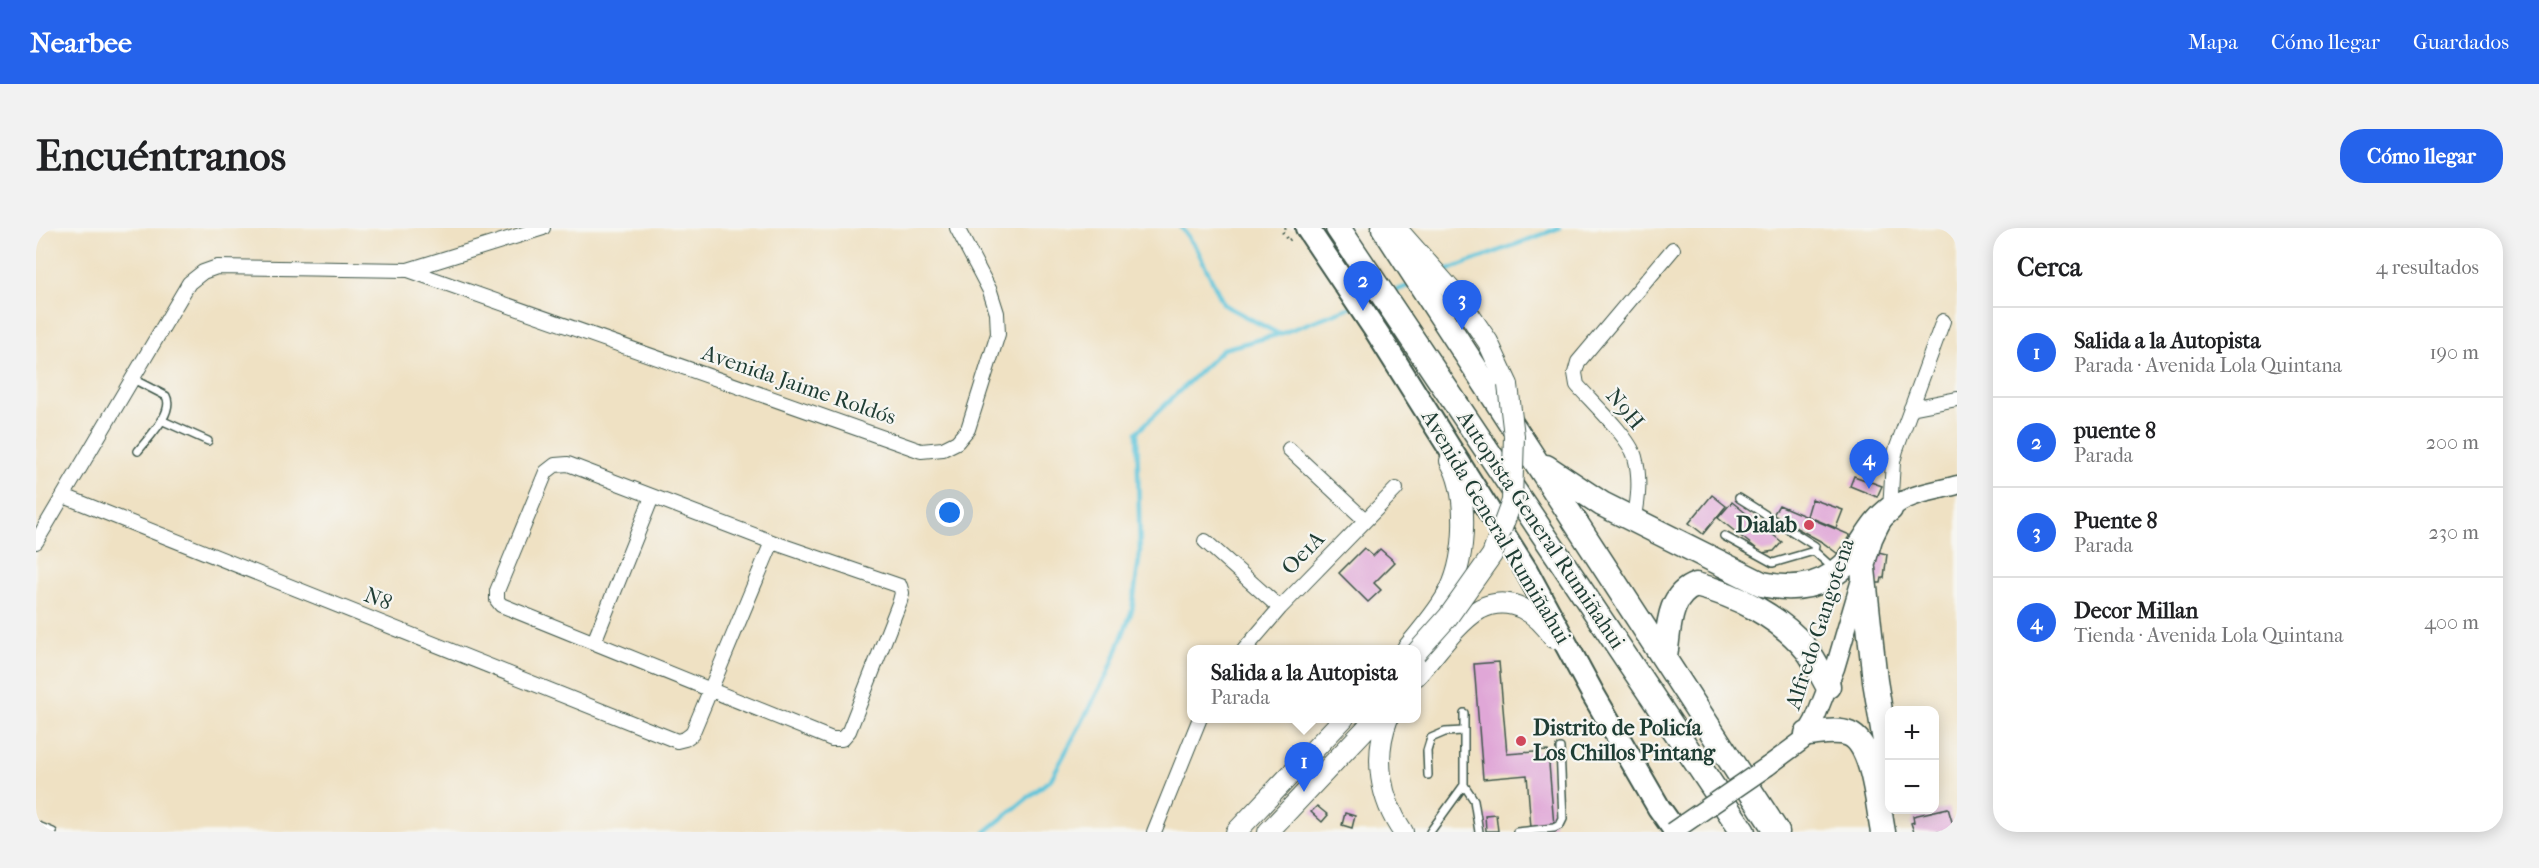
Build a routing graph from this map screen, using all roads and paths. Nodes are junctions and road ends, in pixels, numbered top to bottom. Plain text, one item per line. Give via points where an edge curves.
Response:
1 (543, 228) edge
2 (957, 228) edge
3 (1286, 228) edge
4 (1307, 228) edge
5 (1338, 228) edge
6 (1384, 228) edge
7 (1396, 228) edge
8 (1288, 240) dead end
9 (1673, 249) dead end
10 (408, 270) junction
11 (1943, 321) dead end
12 (1378, 334) junction
13 (133, 379) junction
14 (1957, 399) edge
15 (1911, 408) junction
16 (161, 420) junction
17 (208, 441) dead end
18 (1289, 449) dead end
19 (138, 451) dead end
20 (1538, 461) junction
21 (1957, 485) edge
22 (1396, 489) dead end
23 (64, 496) junction
24 (652, 497) junction
25 (1738, 498) dead end
26 (1890, 509) junction
27 (1364, 519) junction
28 (1634, 522) junction
29 (1724, 536) dead end
30 (1205, 541) dead end
31 (36, 542) edge
32 (772, 542) junction
33 (1814, 551) junction
34 (1773, 563) junction
35 (1863, 569) junction
36 (1838, 572) junction
37 (1775, 580) junction
38 (1280, 608) junction
39 (594, 642) junction
40 (1248, 645) edge
41 (1410, 645) edge
42 (1421, 647) edge
43 (1665, 657) junction
44 (1421, 670) edge
45 (1828, 686) junction
46 (712, 690) junction
47 (1593, 694) junction
48 (1464, 713) dead end
49 (1198, 723) edge
50 (1339, 723) edge
51 (1354, 723) edge
52 (1371, 723) edge
53 (1387, 723) edge
54 (1463, 732) junction
55 (1808, 734) junction
56 (1560, 748) dead end
57 (1888, 760) edge
58 (1428, 775) dead end
59 (1464, 785) junction
60 (1754, 798) junction
61 (1897, 814) edge
62 (39, 828) edge
63 (53, 832) edge
64 (1154, 832) edge
65 (1236, 832) edge
66 (1256, 832) edge
67 (1268, 832) edge
68 (1403, 832) edge
69 (1430, 832) edge
70 (1479, 832) edge
71 (1517, 832) edge
72 (1674, 832) edge
73 (1743, 832) edge
74 (1777, 832) edge
75 (1790, 832) edge
76 (1883, 832) edge
77 (1900, 832) edge

1 - 10 street, Avenida Jaime Roldós
2 - 10 street, Avenida Jaime Roldós via 990,291 998,334 968,429 957,442 921,451
3 - 8 path via 1282,231
4 - 12 main road, Avenida General Rumiñahui
5 - 73 highway, Autopista General Rumiñahui
6 - 20 highway, Autopista General Rumiñahui
7 - 42 main road, bridge via 1458,298 1488,342 1508,385 1514,436 1512,501 1492,555
9 - 28 street, N9H via 1578,362 1575,373 1577,385 1634,455 1639,496
10 - 13 street, Avenida Jaime Roldós via 217,267 203,272 189,283
11 - 15 street
12 - 41 main road via 1456,471 1463,509 1457,572 1449,593
12 - 47 main road, Avenida General Rumiñahui via 1526,570
13 - 16 lane via 166,396 168,408
13 - 23 street, Avenida Jaime Roldós
14 - 15 street
15 - 26 street via 1893,462
16 - 17 lane
16 - 19 lane
18 - 27 street
20 - 28 highway
20 - 43 highway, Autopista General Rumiñahui
21 - 26 street
22 - 27 street, Oe1A
23 - 31 street, Avenida Jaime Roldós
23 - 46 street, N8 via 677,741 692,734
24 - 32 street
24 - 39 street
24 - 39 street via 568,464 555,465 546,472 497,591 501,605
25 - 33 lane via 1815,546
26 - 35 street, Alfredo Gangotena via 1873,539
26 - 36 highway via 1877,519
27 - 38 street, Oe1A
28 - 37 highway via 1762,584
29 - 34 lane
30 - 38 street
32 - 46 street
32 - 46 street via 900,586 900,602 849,731 842,739 832,739
33 - 34 lane
33 - 36 lane
34 - 37 lane
35 - 45 street, Alfredo Gangotena
35 - 57 highway
36 - 37 highway via 1805,587
38 - 40 street, Oe1A
39 - 46 street
43 - 45 highway via 1672,609 1684,590 1696,585 1740,600 1780,624 1808,651
43 - 60 highway, Autopista General Rumiñahui
44 - 47 main road via 1467,619 1481,609 1509,605 1523,608 1543,621
45 - 55 street, Alfredo Gangotena
47 - 72 main road, Avenida General Rumiñahui
48 - 54 lane
49 - 64 street
50 - 65 main road
51 - 66 main road
52 - 67 main road
53 - 68 main road via 1381,745 1382,784 1387,803
54 - 58 lane via 1445,732 1431,738
54 - 59 lane
55 - 72 street, Alfredo Gangotena, bridge
55 - 76 highway via 1848,733 1858,739 1868,758
56 - 71 lane via 1560,825
59 - 69 lane
59 - 70 lane via 1474,800
60 - 74 highway, Autopista General Rumiñahui
60 - 75 highway
61 - 77 highway
62 - 63 lane

